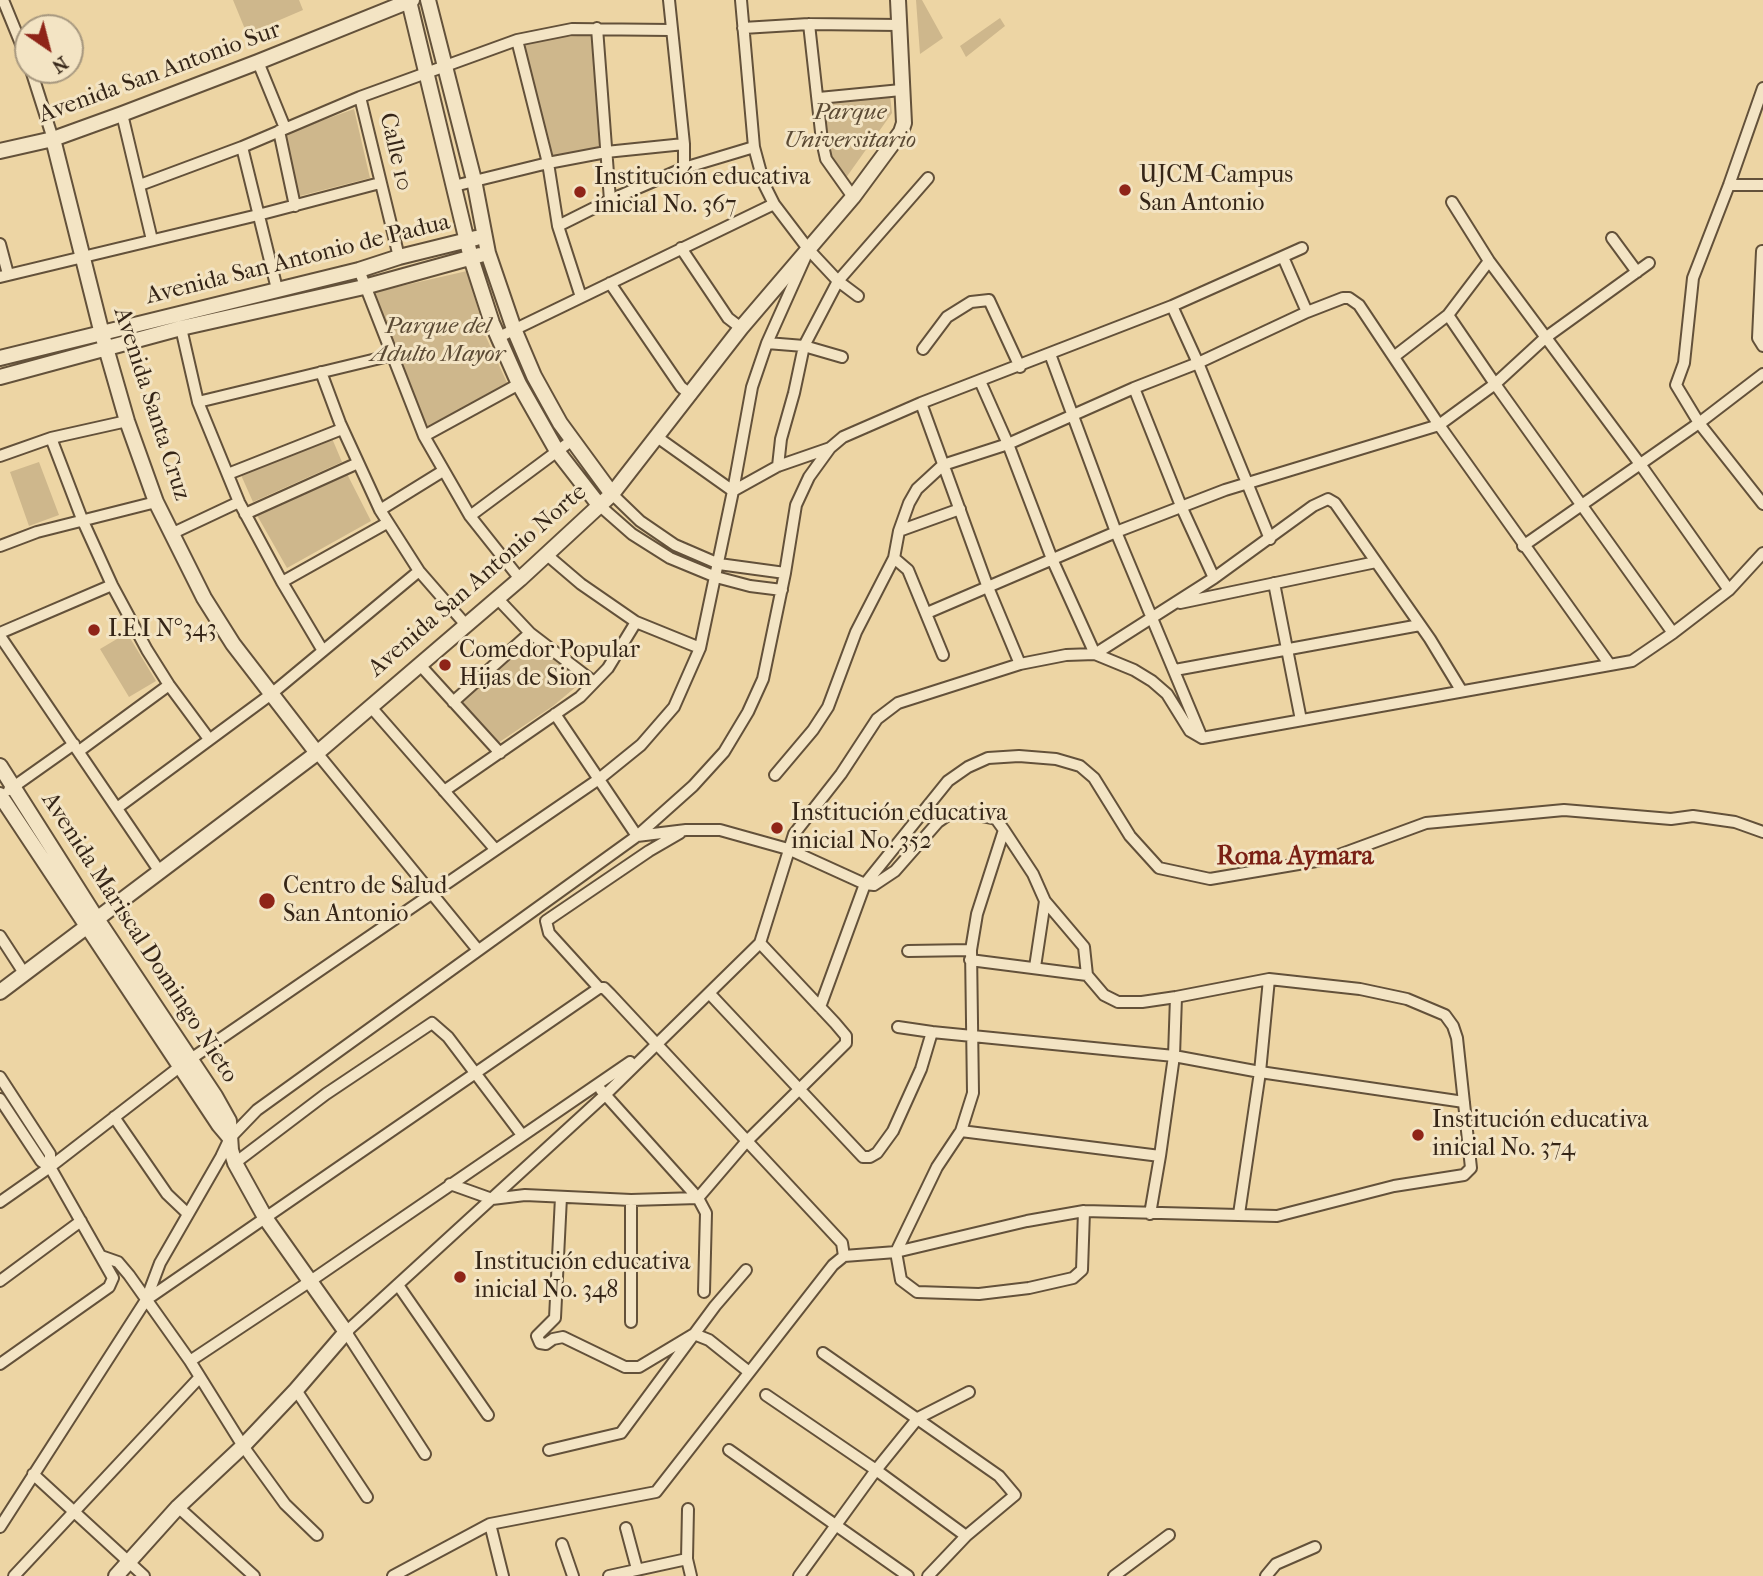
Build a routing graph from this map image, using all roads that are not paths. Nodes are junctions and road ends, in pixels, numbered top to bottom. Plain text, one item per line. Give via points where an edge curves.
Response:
1 (3, 0) edge
2 (428, 0) edge
3 (669, 0) edge
4 (741, 0) edge
5 (898, 0) edge
6 (410, 1) edge
7 (809, 24) junction
8 (899, 25) junction
9 (14, 27) edge
10 (597, 28) junction
11 (743, 28) junction
12 (671, 30) junction
13 (517, 40) junction
14 (258, 62) junction
15 (445, 65) junction
16 (427, 72) junction
17 (35, 84) edge
18 (1763, 88) edge
19 (901, 90) junction
20 (360, 97) junction
21 (819, 98) junction
22 (122, 114) junction
23 (282, 129) junction
24 (53, 139) junction
25 (684, 144) junction
26 (242, 147) junction
27 (754, 147) junction
28 (0, 151) edge
29 (606, 152) junction
30 (548, 163) junction
31 (684, 168) junction
32 (928, 178) dead end
33 (474, 180) junction
34 (380, 183) junction
35 (140, 185) junction
36 (1730, 185) junction
37 (1763, 185) edge
38 (454, 186) junction
39 (853, 197) junction
40 (610, 200) junction
41 (1452, 202) dead end
42 (774, 204) junction
43 (295, 206) junction
44 (258, 215) junction
45 (558, 226) junction
46 (484, 236) junction
47 (1612, 238) dead end
48 (152, 240) junction
49 (467, 240) junction
50 (0, 244) edge
51 (681, 248) junction
52 (1302, 248) dead end
53 (809, 250) junction
54 (1762, 251) edge
55 (488, 253) junction
56 (84, 256) junction
57 (399, 257) junction
58 (1283, 257) junction
59 (471, 258) junction
60 (1489, 261) junction
61 (1649, 263) dead end
62 (359, 270) junction
63 (1637, 272) junction
64 (4, 275) edge
65 (838, 281) junction
66 (610, 283) junction
67 (364, 287) junction
68 (277, 289) junction
69 (858, 296) dead end
70 (581, 297) junction
71 (1172, 306) junction
72 (1307, 312) junction
73 (1448, 315) junction
74 (181, 328) junction
75 (741, 328) junction
76 (514, 329) junction
77 (102, 334) junction
78 (499, 337) junction
79 (1545, 338) junction
80 (767, 343) junction
81 (804, 346) junction
82 (1763, 346) edge
83 (108, 349) junction
84 (923, 349) dead end
85 (1050, 354) junction
86 (393, 355) junction
87 (1395, 356) junction
88 (842, 357) dead end
89 (0, 358) edge
90 (1198, 363) junction
91 (1020, 366) junction
92 (321, 372) junction
93 (0, 377) edge
94 (980, 381) junction
95 (1761, 381) edge
96 (519, 384) junction
97 (1494, 384) junction
98 (1134, 388) junction
99 (691, 395) junction
100 (198, 402) junction
101 (921, 403) junction
102 (1073, 415) junction
103 (127, 421) junction
104 (1699, 423) junction
105 (1439, 425) junction
106 (342, 429) junction
107 (424, 436) junction
108 (657, 437) junction
109 (51, 438) junction
110 (572, 440) junction
111 (1008, 444) junction
112 (830, 448) junction
113 (557, 451) junction
114 (0, 456) edge
115 (358, 463) junction
116 (1640, 464) junction
117 (943, 465) junction
118 (778, 466) junction
119 (443, 471) junction
120 (228, 474) junction
121 (1248, 482) junction
122 (733, 491) junction
123 (612, 494) junction
124 (156, 502) junction
125 (239, 502) junction
126 (1763, 504) edge
127 (599, 505) junction
128 (1181, 506) junction
129 (1582, 506) junction
130 (960, 509) junction
131 (380, 510) junction
132 (245, 514) junction
133 (470, 516) junction
134 (82, 519) junction
135 (387, 523) junction
136 (899, 531) junction
137 (1116, 532) junction
138 (171, 534) junction
139 (1270, 539) junction
140 (0, 546) edge
141 (1523, 546) junction
142 (1763, 553) edge
143 (547, 555) junction
144 (894, 558) junction
145 (1052, 559) junction
146 (1376, 562) junction
147 (719, 564) junction
148 (419, 571) junction
149 (785, 573) junction
150 (716, 577) junction
151 (1214, 578) junction
152 (520, 579) junction
153 (282, 582) junction
154 (1274, 583) junction
155 (112, 585) junction
156 (988, 585) junction
157 (782, 590) junction
158 (1729, 590) junction
159 (496, 598) junction
160 (1174, 604) junction
161 (927, 613) junction
162 (1152, 618) junction
163 (636, 622) junction
164 (466, 625) junction
165 (1420, 625) junction
166 (530, 633) junction
167 (1673, 633) junction
168 (0, 635) edge
169 (700, 648) junction
170 (323, 651) junction
171 (1288, 651) junction
172 (1095, 654) junction
173 (943, 655) dead end
174 (1020, 664) junction
175 (420, 665) junction
176 (1610, 665) junction
177 (1175, 670) junction
178 (594, 682) junction
179 (169, 685) junction
180 (1461, 690) junction
181 (270, 695) junction
182 (453, 702) junction
183 (370, 706) junction
184 (555, 714) junction
185 (1301, 720) junction
186 (1202, 738) junction
187 (209, 739) junction
188 (76, 748) junction
189 (317, 753) junction
190 (500, 753) junction
191 (0, 766) edge
192 (775, 775) dead end
193 (599, 779) junction
194 (13, 787) junction
195 (444, 791) junction
196 (0, 796) edge
197 (117, 808) junction
198 (686, 830) junction
199 (1004, 830) junction
200 (1763, 832) edge
201 (637, 836) junction
202 (495, 849) junction
203 (788, 849) junction
204 (160, 872) junction
205 (865, 884) junction
206 (431, 894) junction
207 (1045, 901) junction
208 (93, 922) junction
209 (0, 936) edge
210 (760, 943) junction
211 (478, 950) junction
212 (908, 951) dead end
213 (970, 955) junction
214 (1035, 967) junction
215 (24, 972) junction
216 (1087, 975) junction
217 (1269, 979) junction
218 (599, 988) junction
219 (0, 992) edge
220 (710, 994) junction
221 (1176, 997) junction
222 (820, 1007) junction
223 (898, 1027) dead end
224 (932, 1032) junction
225 (971, 1035) junction
226 (655, 1044) junction
227 (1174, 1056) junction
228 (186, 1062) junction
229 (1260, 1072) junction
230 (476, 1073) junction
231 (0, 1077) edge
232 (596, 1086) junction
233 (799, 1088) junction
234 (604, 1095) junction
235 (0, 1099) edge
236 (1464, 1101) junction
237 (114, 1117) junction
238 (961, 1131) junction
239 (522, 1135) junction
240 (230, 1138) junction
241 (746, 1142) junction
242 (1160, 1156) junction
243 (235, 1163) junction
244 (50, 1167) junction
245 (450, 1184) junction
246 (561, 1197) junction
247 (698, 1198) junction
248 (492, 1199) junction
249 (631, 1200) junction
250 (0, 1202) edge
251 (1084, 1211) junction
252 (1150, 1213) junction
253 (188, 1214) junction
254 (1239, 1214) junction
255 (266, 1219) junction
256 (81, 1221) junction
257 (895, 1252) junction
258 (101, 1256) junction
259 (844, 1256) junction
260 (746, 1270) dead end
261 (0, 1281) edge
262 (309, 1282) junction
263 (398, 1284) junction
264 (704, 1292) dead end
265 (146, 1300) junction
266 (631, 1322) dead end
267 (346, 1332) junction
268 (694, 1334) junction
269 (823, 1353) dead end
270 (190, 1360) junction
271 (0, 1364) edge
272 (749, 1371) junction
273 (200, 1377) junction
274 (296, 1390) junction
275 (969, 1392) dead end
276 (766, 1395) dead end
277 (488, 1415) dead end
278 (918, 1418) junction
279 (243, 1446) junction
280 (549, 1450) dead end
281 (729, 1450) dead end
282 (425, 1454) dead end
283 (876, 1471) junction
284 (33, 1474) junction
285 (367, 1497) dead end
286 (178, 1507) junction
287 (688, 1509) dead end
288 (74, 1510) junction
289 (489, 1524) junction
290 (836, 1526) junction
291 (0, 1527) edge
292 (626, 1528) dead end
293 (317, 1535) dead end
294 (1169, 1535) dead end
295 (966, 1536) junction
296 (562, 1544) dead end
297 (1315, 1547) dead end
298 (687, 1559) junction
299 (129, 1562) junction
300 (636, 1569) junction
301 (14, 1576) edge
302 (116, 1576) edge
303 (144, 1576) edge
304 (254, 1576) edge
305 (393, 1576) edge
306 (503, 1576) edge
307 (573, 1576) edge
308 (609, 1576) edge
309 (691, 1576) edge
310 (799, 1576) edge
311 (908, 1576) edge
312 (928, 1576) edge
313 (1114, 1576) edge
314 (1266, 1576) edge

1 - 9 street
2 - 15 street
3 - 12 street
4 - 11 street
5 - 8 street
6 - 14 street, Avenida San Antonio Sur
6 - 16 street
7 - 8 street
7 - 11 street
7 - 21 street
8 - 19 street
10 - 12 street
10 - 13 street
10 - 29 street
11 - 27 street
12 - 25 street
13 - 15 street
13 - 30 street
14 - 22 street, Avenida San Antonio Sur
14 - 23 street
15 - 16 street
15 - 33 street
16 - 20 street
16 - 38 street
17 - 24 street, Avenida Santa Cruz
18 - 36 street
19 - 21 street
19 - 39 street, Avenida San Antonio Norte via 901,132
20 - 23 street
20 - 34 street, Calle 10
21 - 39 street via 826,159
22 - 24 street, Avenida San Antonio Sur
22 - 35 street
23 - 26 street
23 - 43 street
24 - 28 street, Avenida San Antonio Sur
24 - 56 street, Avenida Santa Cruz
25 - 29 street
25 - 31 street
26 - 35 street
26 - 44 street
27 - 31 street
27 - 42 street
29 - 30 street
29 - 40 street
30 - 33 street
30 - 45 street
31 - 40 street
32 - 65 street
33 - 38 street
33 - 46 street
34 - 43 street
34 - 57 street, Calle 10
35 - 48 street
36 - 37 street
36 - 104 street via 1693,278 1684,363 1676,384
38 - 49 street
39 - 53 street, Avenida San Antonio Norte
40 - 45 street
41 - 60 street
42 - 51 street
42 - 53 street
43 - 44 street
44 - 48 street
44 - 68 street
45 - 70 street
46 - 49 street, Avenida San Antonio de Padua
46 - 55 street
47 - 63 street
48 - 56 street
49 - 57 street, Avenida San Antonio de Padua
49 - 59 street
50 - 64 street
51 - 66 street
51 - 75 street via 728,317
52 - 58 street
53 - 65 street
53 - 75 street, Avenida San Antonio Norte
53 - 80 street
54 - 82 street via 1758,338
55 - 59 street, Avenida San Antonio de Padua
55 - 76 street
56 - 64 street
56 - 77 street, Avenida Santa Cruz
57 - 62 street, Avenida San Antonio de Padua
58 - 71 street
58 - 72 street
59 - 67 street, Avenida San Antonio de Padua
59 - 78 street
60 - 73 street
60 - 79 street
61 - 63 street
62 - 67 street
62 - 68 street, Avenida San Antonio de Padua
63 - 79 street
65 - 69 street
65 - 81 street
66 - 70 street
66 - 99 street
67 - 74 street, Avenida San Antonio de Padua
67 - 86 street
68 - 77 street, Avenida San Antonio de Padua
70 - 76 street
71 - 85 street
71 - 90 street
72 - 87 street via 1349,298
72 - 90 street
73 - 87 street
73 - 97 street
74 - 83 street, Avenida San Antonio de Padua
74 - 100 street
75 - 99 street, Avenida San Antonio Norte
76 - 78 street
76 - 110 street via 534,376
77 - 83 street, Avenida Santa Cruz
77 - 89 street, Avenida San Antonio de Padua
78 - 96 street
79 - 97 street
79 - 116 street
80 - 81 street
80 - 122 street via 752,387
81 - 88 street
81 - 118 street
83 - 93 street, Avenida San Antonio de Padua
83 - 103 street, Avenida Santa Cruz
84 - 91 street via 947,317 971,302 989,300
85 - 91 street
85 - 102 street
86 - 92 street
86 - 107 street
87 - 105 street
90 - 98 street
90 - 121 street
91 - 94 street
92 - 100 street
92 - 106 street
94 - 101 street
94 - 111 street
95 - 104 street
96 - 107 street
96 - 113 street
97 - 105 street
97 - 129 street
98 - 102 street
98 - 128 street
99 - 108 street, Avenida San Antonio Norte
100 - 120 street
101 - 112 street via 843,437
101 - 117 street
102 - 111 street
102 - 137 street
103 - 109 street
103 - 124 street, Avenida Santa Cruz
104 - 116 street
104 - 126 street
105 - 121 street
105 - 141 street
106 - 115 street
106 - 120 street
107 - 119 street
108 - 122 street
108 - 123 street, Avenida San Antonio Norte
109 - 114 street
109 - 134 street
110 - 113 street
110 - 123 street
111 - 117 street
111 - 145 street
112 - 118 street
112 - 149 street via 796,505
113 - 127 street
113 - 133 street
115 - 131 street
115 - 132 street
116 - 129 street
116 - 158 street
117 - 130 street
117 - 136 street via 918,489
118 - 122 street
119 - 131 street
119 - 133 street
120 - 125 street
121 - 128 street
121 - 139 street
122 - 147 street
123 - 127 street, Avenida San Antonio Norte
123 - 147 street via 675,545
124 - 134 street
124 - 138 street, Avenida Santa Cruz
125 - 132 street
125 - 138 street
127 - 143 street, Avenida San Antonio Norte
127 - 150 street via 660,552
128 - 137 street
128 - 151 street
129 - 141 street
129 - 167 street
130 - 136 street
130 - 156 street
131 - 135 street
132 - 153 street
133 - 152 street
134 - 140 street
134 - 155 street
135 - 148 street
135 - 153 street
136 - 144 street
137 - 145 street
137 - 162 street
138 - 181 street, Avenida Santa Cruz via 204,598
139 - 146 street via 1328,499
139 - 151 street
141 - 176 street
142 - 158 street
143 - 152 street, Avenida San Antonio Norte
143 - 163 street
144 - 161 street via 908,570
144 - 192 street via 856,632 828,707
145 - 156 street
145 - 172 street
146 - 154 street
146 - 165 street
147 - 149 street
147 - 150 street
148 - 164 street
148 - 170 street
149 - 157 street
150 - 157 street
150 - 169 street
151 - 160 street
152 - 159 street, Avenida San Antonio Norte
153 - 170 street
154 - 160 street
154 - 171 street
155 - 168 street
155 - 179 street
156 - 161 street
156 - 174 street
157 - 201 street via 763,679 748,712 724,752
158 - 167 street
159 - 164 street, Avenida San Antonio Norte
159 - 166 street
160 - 162 street
161 - 173 street
162 - 172 street
162 - 177 street
163 - 169 street
163 - 178 street
164 - 175 street, Avenida San Antonio Norte
165 - 171 street
165 - 180 street
166 - 178 street
166 - 182 street
167 - 176 street via 1632,661
168 - 188 street
169 - 193 street via 674,707 641,745
170 - 181 street
171 - 177 street
171 - 185 street
172 - 174 street
172 - 186 street via 1152,681 1167,694 1190,731
174 - 203 street via 898,703 877,719 794,834
175 - 182 street
175 - 183 street, Avenida San Antonio Norte
176 - 180 street
177 - 186 street
178 - 184 street
179 - 187 street
179 - 188 street
180 - 185 street
181 - 187 street
181 - 189 street, Avenida Santa Cruz
182 - 190 street
183 - 189 street, Avenida San Antonio Norte
183 - 195 street
184 - 190 street
184 - 193 street
185 - 186 street
187 - 197 street
188 - 194 street
188 - 197 street
189 - 204 street, Avenida San Antonio Norte
189 - 206 street, Avenida Santa Cruz
190 - 195 street
191 - 194 street, Avenida Mariscal Domingo Nieto
193 - 201 street
193 - 202 street
194 - 196 street
194 - 208 street, Avenida Mariscal Domingo Nieto
195 - 202 street
196 - 208 street, Avenida Mariscal Domingo Nieto
197 - 204 street
198 - 201 street
198 - 203 street via 720,830
198 - 218 street via 546,921 549,933
199 - 205 street via 996,819 968,813 948,815 895,871 874,885
199 - 207 street
199 - 213 street via 977,914
200 - 205 street via 1735,822 1693,816 1671,819 1564,810 1426,823 1328,859 1210,879 1159,868 1130,836 1094,778 1080,766 1019,756 988,758 948,781
201 - 211 street
202 - 206 street
203 - 205 street
203 - 210 street
204 - 208 street, Avenida San Antonio Norte
205 - 222 street
206 - 211 street, Avenida Santa Cruz
206 - 228 street
207 - 214 street
207 - 216 street via 1084,947
208 - 215 street, Avenida San Antonio Norte
208 - 228 street, Avenida Mariscal Domingo Nieto
209 - 215 street
210 - 220 street
210 - 222 street
211 - 240 street via 257,1110
212 - 213 street
213 - 214 street
213 - 225 street
214 - 216 street
215 - 219 street, Avenida San Antonio Norte
216 - 221 street via 1104,995 1118,1002
217 - 221 street
217 - 229 street
217 - 236 street via 1360,989 1406,999 1445,1016 1457,1038
218 - 226 street via 610,994
218 - 230 street
220 - 226 street
220 - 233 street
221 - 227 street
222 - 233 street via 846,1036 846,1043
223 - 224 street
224 - 225 street
224 - 233 street via 893,1131 870,1157 863,1157
225 - 227 street
225 - 238 street via 973,1093
226 - 232 street
226 - 234 street
226 - 241 street
227 - 229 street
227 - 242 street
228 - 237 street
228 - 240 street, Avenida Mariscal Domingo Nieto
229 - 236 street
229 - 254 street
230 - 239 street
230 - 243 street via 448,1037 427,1024
230 - 255 street
231 - 244 street via 50,1154
232 - 234 street
232 - 239 street
233 - 241 street
234 - 247 street
234 - 248 street
235 - 244 street via 41,1161
236 - 254 street via 1471,1168 1464,1175 1394,1186 1277,1216
237 - 244 street
237 - 253 street via 167,1194
238 - 242 street
238 - 257 street via 937,1167
239 - 245 street
240 - 243 street, Avenida Mariscal Domingo Nieto
240 - 253 street
241 - 247 street
241 - 259 street via 842,1243
242 - 252 street
243 - 255 street, Avenida Mariscal Domingo Nieto
244 - 250 street
244 - 256 street
245 - 248 street
245 - 262 street
246 - 248 street
246 - 249 street
246 - 268 street via 555,1318 537,1336 540,1343 563,1337 625,1367 639,1367
247 - 249 street
247 - 264 street via 706,1213
248 - 263 street
249 - 266 street
251 - 252 street
251 - 257 street
251 - 257 street via 1082,1270 1073,1278 1029,1288 979,1294 917,1292 901,1280
252 - 254 street
253 - 265 street via 160,1263
255 - 262 street, Avenida Mariscal Domingo Nieto
255 - 265 street
256 - 258 street
256 - 261 street
257 - 259 street
258 - 265 street via 118,1262
258 - 271 street via 113,1278 109,1287
259 - 272 street
260 - 268 street
262 - 267 street, Avenida Mariscal Domingo Nieto
262 - 270 street
263 - 267 street
263 - 277 street
265 - 270 street
265 - 284 street
267 - 274 street
267 - 282 street, Avenida Mariscal Domingo Nieto
268 - 272 street
268 - 280 street via 621,1433
269 - 278 street
270 - 273 street
272 - 289 street via 656,1492
273 - 279 street
273 - 288 street
274 - 279 street
274 - 285 street
275 - 278 street
276 - 283 street
278 - 283 street
278 - 295 street via 999,1476 1015,1495
279 - 286 street
279 - 293 street via 285,1504
281 - 290 street
283 - 290 street
283 - 295 street
284 - 288 street
284 - 291 street
286 - 299 street
286 - 304 street
287 - 298 street
288 - 299 street
288 - 301 street
289 - 305 street
289 - 306 street
290 - 310 street
290 - 311 street
292 - 300 street
294 - 313 street
295 - 312 street
296 - 307 street
297 - 314 street via 1276,1564
298 - 300 street
298 - 309 street
299 - 302 street
299 - 303 street
300 - 308 street

